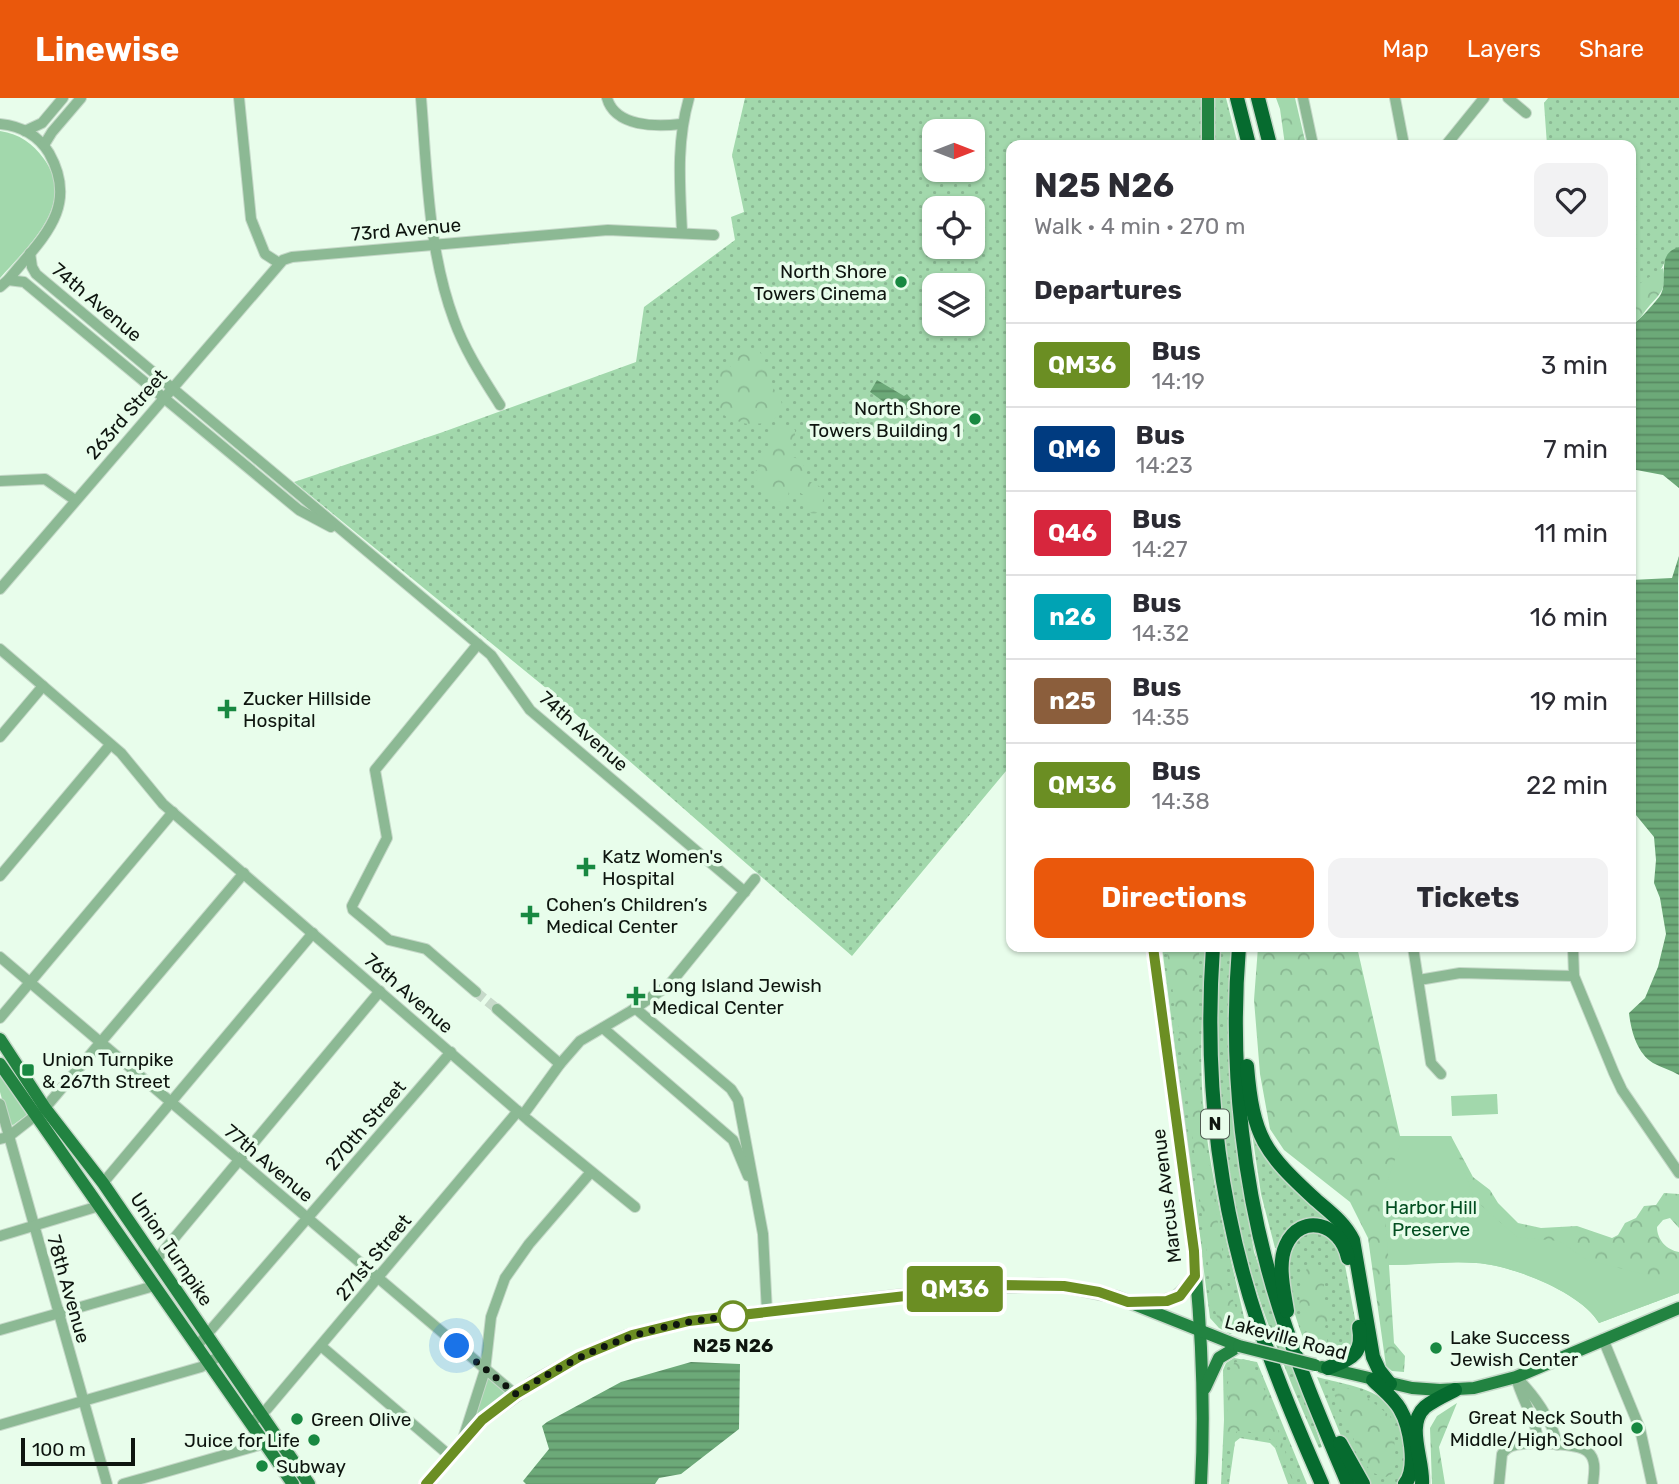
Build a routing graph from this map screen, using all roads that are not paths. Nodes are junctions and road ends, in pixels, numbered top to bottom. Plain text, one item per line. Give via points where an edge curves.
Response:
1 (63, 98) edge
2 (81, 98) edge
3 (239, 98) edge
4 (421, 98) edge
5 (607, 98) edge
6 (689, 98) edge
7 (1208, 98) edge
8 (1237, 98) edge
9 (1258, 98) edge
10 (1303, 98) edge
11 (1395, 98) edge
12 (1484, 98) edge
13 (1508, 98) edge
14 (1526, 113) dead end
15 (0, 124) edge
16 (681, 124) junction
17 (25, 131) junction
18 (1208, 140) edge
19 (1248, 140) edge
20 (1269, 140) edge
21 (1312, 140) edge
22 (1403, 140) edge
23 (1450, 140) edge
24 (44, 145) junction
25 (682, 232) junction
26 (714, 235) dead end
27 (434, 245) junction
28 (30, 253) junction
29 (278, 263) junction
30 (4, 283) edge
31 (172, 388) junction
32 (163, 398) junction
33 (500, 405) dead end
34 (0, 481) edge
35 (75, 500) junction
36 (344, 533) junction
37 (0, 589) edge
38 (478, 644) junction
39 (0, 649) edge
40 (43, 686) junction
41 (0, 737) edge
42 (110, 745) junction
43 (173, 812) junction
44 (244, 873) junction
45 (0, 876) edge
46 (755, 879) dead end
47 (745, 892) junction
48 (313, 933) junction
49 (1154, 952) edge
50 (1213, 952) edge
51 (1239, 952) edge
52 (1239, 952) edge
53 (1414, 952) edge
54 (1573, 952) edge
55 (0, 957) edge
56 (1574, 976) junction
57 (1419, 980) junction
58 (29, 982) junction
59 (380, 991) junction
60 (477, 992) tunnel mouth
61 (635, 1008) junction
62 (497, 1010) tunnel mouth
63 (0, 1018) edge
64 (603, 1028) junction
65 (0, 1039) edge
66 (99, 1042) junction
67 (451, 1052) junction
68 (0, 1064) edge
69 (560, 1064) junction
70 (1441, 1074) dead end
71 (170, 1102) junction
72 (0, 1104) edge
73 (41, 1112) junction
74 (521, 1113) junction
75 (4, 1138) edge
76 (240, 1161) junction
77 (590, 1171) junction
78 (1679, 1173) edge
79 (103, 1182) junction
80 (756, 1196) junction
81 (99, 1206) junction
82 (635, 1208) dead end
83 (308, 1219) junction
84 (33, 1227) junction
85 (0, 1236) edge
86 (156, 1260) junction
87 (1195, 1276) junction
88 (377, 1278) junction
89 (154, 1286) junction
90 (1128, 1302) junction
91 (1679, 1308) edge
92 (767, 1312) junction
93 (58, 1314) junction
94 (0, 1330) edge
95 (1199, 1331) junction
96 (208, 1335) junction
97 (1603, 1339) junction
98 (321, 1346) junction
99 (1238, 1346) junction
100 (196, 1347) junction
101 (1292, 1347) junction
102 (221, 1355) junction
103 (208, 1364) junction
104 (1315, 1369) junction
105 (485, 1370) junction
106 (1516, 1377) junction
107 (1373, 1380) junction
108 (1390, 1384) junction
109 (1455, 1390) junction
110 (1203, 1393) junction
111 (516, 1394) junction
112 (84, 1401) junction
113 (262, 1415) junction
114 (251, 1423) junction
115 (0, 1425) edge
116 (275, 1434) junction
117 (462, 1442) junction
118 (265, 1443) junction
119 (1538, 1444) junction
120 (1557, 1445) junction
121 (450, 1455) junction
122 (107, 1484) edge
123 (123, 1484) edge
124 (293, 1484) edge
125 (309, 1484) edge
126 (426, 1484) edge
127 (1201, 1484) edge
128 (1320, 1484) edge
129 (1348, 1484) edge
130 (1363, 1484) edge
131 (1405, 1484) edge
132 (1422, 1484) edge
133 (1499, 1484) edge
134 (1593, 1484) edge
135 (1652, 1484) edge

1 - 17 street via 42,123
2 - 24 street
3 - 29 street via 251,219 265,254
4 - 27 street
5 - 16 street via 616,116 627,120
6 - 16 street
7 - 18 main road
8 - 19 highway
9 - 20 highway
10 - 21 street
11 - 22 street
12 - 23 street
13 - 14 street
15 - 17 street
16 - 25 street
17 - 24 street
24 - 28 street via 58,172 60,196 50,229
25 - 26 street, 73rd Avenue
25 - 27 street, 73rd Avenue via 608,230
27 - 29 street, 73rd Avenue via 292,257
27 - 33 street via 454,320 475,367
28 - 30 street
28 - 31 street, 74th Avenue via 36,274
29 - 31 street, 263rd Street
30 - 32 street, 74th Avenue via 24,282
31 - 32 street, 263rd Street
31 - 36 street, 74th Avenue
32 - 35 street, 263rd Street
32 - 36 street, 74th Avenue via 299,510
34 - 35 street via 46,479
35 - 37 street, 263rd Street
36 - 38 street, 74th Avenue
38 - 47 street, 74th Avenue via 530,710
38 - 60 street via 375,770 387,838 352,906 389,940 426,949
39 - 40 street
40 - 41 street
40 - 42 street
42 - 43 street, 76th Avenue
42 - 45 street
43 - 44 street, 76th Avenue
43 - 58 street
44 - 48 street, 76th Avenue
44 - 66 street
46 - 47 street, 271st Street
47 - 61 street, 271st Street via 669,985
48 - 59 street, 76th Avenue
48 - 71 street
49 - 87 main road, Marcus Avenue
50 - 128 highway, N via 1212,1087 1230,1217 1258,1325
51 - 101 highway, N via 1237,1049 1245,1156 1264,1255
52 - 108 highway via 1249,1091 1259,1133 1276,1161 1350,1235 1373,1357
53 - 57 street
54 - 56 street
55 - 58 street, 77th Avenue
56 - 57 street via 1460,972
56 - 78 street via 1622,1090
57 - 70 street via 1431,1063
58 - 63 street
58 - 66 street, 77th Avenue
59 - 67 street, 76th Avenue
59 - 76 street
61 - 64 street, 271st Street
61 - 80 street via 735,1094
62 - 69 street
64 - 69 street, 271st Street via 580,1041
64 - 80 street via 733,1140
65 - 73 main road, Union Turnpike
66 - 71 street, 77th Avenue
66 - 73 street
67 - 74 street, 76th Avenue
67 - 83 street, 270th Street
68 - 73 main road, Union Turnpike
69 - 74 street, 271st Street
71 - 76 street, 77th Avenue
71 - 79 street
72 - 75 street, 78th Avenue
73 - 75 street
73 - 79 main road, Union Turnpike
73 - 81 main road, Union Turnpike
74 - 77 street, 76th Avenue
74 - 88 street, 271st Street
75 - 84 street, 78th Avenue
76 - 83 street, 77th Avenue
76 - 86 street
77 - 82 street, 76th Avenue
77 - 105 street via 505,1278 491,1317
79 - 86 main road, Union Turnpike
80 - 92 street
81 - 84 street
81 - 89 main road, Union Turnpike
83 - 88 street, 77th Avenue
83 - 96 street, 270th Street
84 - 85 street
84 - 93 street, 78th Avenue
86 - 96 main road, Union Turnpike
87 - 90 main road via 1174,1300
87 - 95 main road, Marcus Avenue
88 - 98 street, 271st Street
88 - 105 street, 77th Avenue
89 - 93 street
89 - 100 main road, Union Turnpike
90 - 92 main road, Lakeville Road via 1064,1286 1001,1285
90 - 95 main road, Lakeville Road
91 - 97 main road, Lakeville Road
92 - 111 main road, Lakeville Road via 689,1321 628,1336 579,1357
93 - 94 street
93 - 112 street, 78th Avenue
95 - 99 main road, Lakeville Road
95 - 110 main road, Marcus Avenue
96 - 100 street, 270th Street
96 - 102 main road, Union Turnpike
97 - 106 main road, Lakeville Road
97 - 135 street via 1640,1429
98 - 113 street, 271st Street
98 - 121 street
99 - 104 main road, Lakeville Road, bridge
99 - 110 main road via 1219,1358
100 - 103 main road, Union Turnpike
101 - 104 highway, N
101 - 104 highway via 1283,1253 1298,1230 1327,1228 1346,1248 1361,1341 1354,1355
102 - 103 street
102 - 113 main road, Union Turnpike
103 - 112 street
103 - 114 main road, Union Turnpike
104 - 107 main road, Lakeville Road
104 - 129 highway, N
104 - 130 highway via 1326,1409
105 - 111 street, 77th Avenue
105 - 117 street
106 - 109 main road, Lakeville Road
106 - 119 street via 1520,1397 1537,1429
106 - 120 street via 1532,1392
107 - 108 main road, Lakeville Road
107 - 131 highway via 1403,1415 1413,1467
108 - 109 main road, Lakeville Road
109 - 132 highway via 1426,1406 1417,1419
110 - 127 main road, Marcus Avenue
111 - 117 main road, Lakeville Road
112 - 115 street
112 - 122 street, 78th Avenue
113 - 114 street, 271st Street
113 - 116 main road, Union Turnpike
114 - 118 main road, Union Turnpike
116 - 118 street
116 - 125 main road, Union Turnpike
117 - 121 main road, Lakeville Road
118 - 123 street
118 - 124 main road, Union Turnpike
119 - 120 street
119 - 133 street via 1516,1445 1505,1451
120 - 134 street via 1588,1452 1594,1463
121 - 126 main road, Lakeville Road

